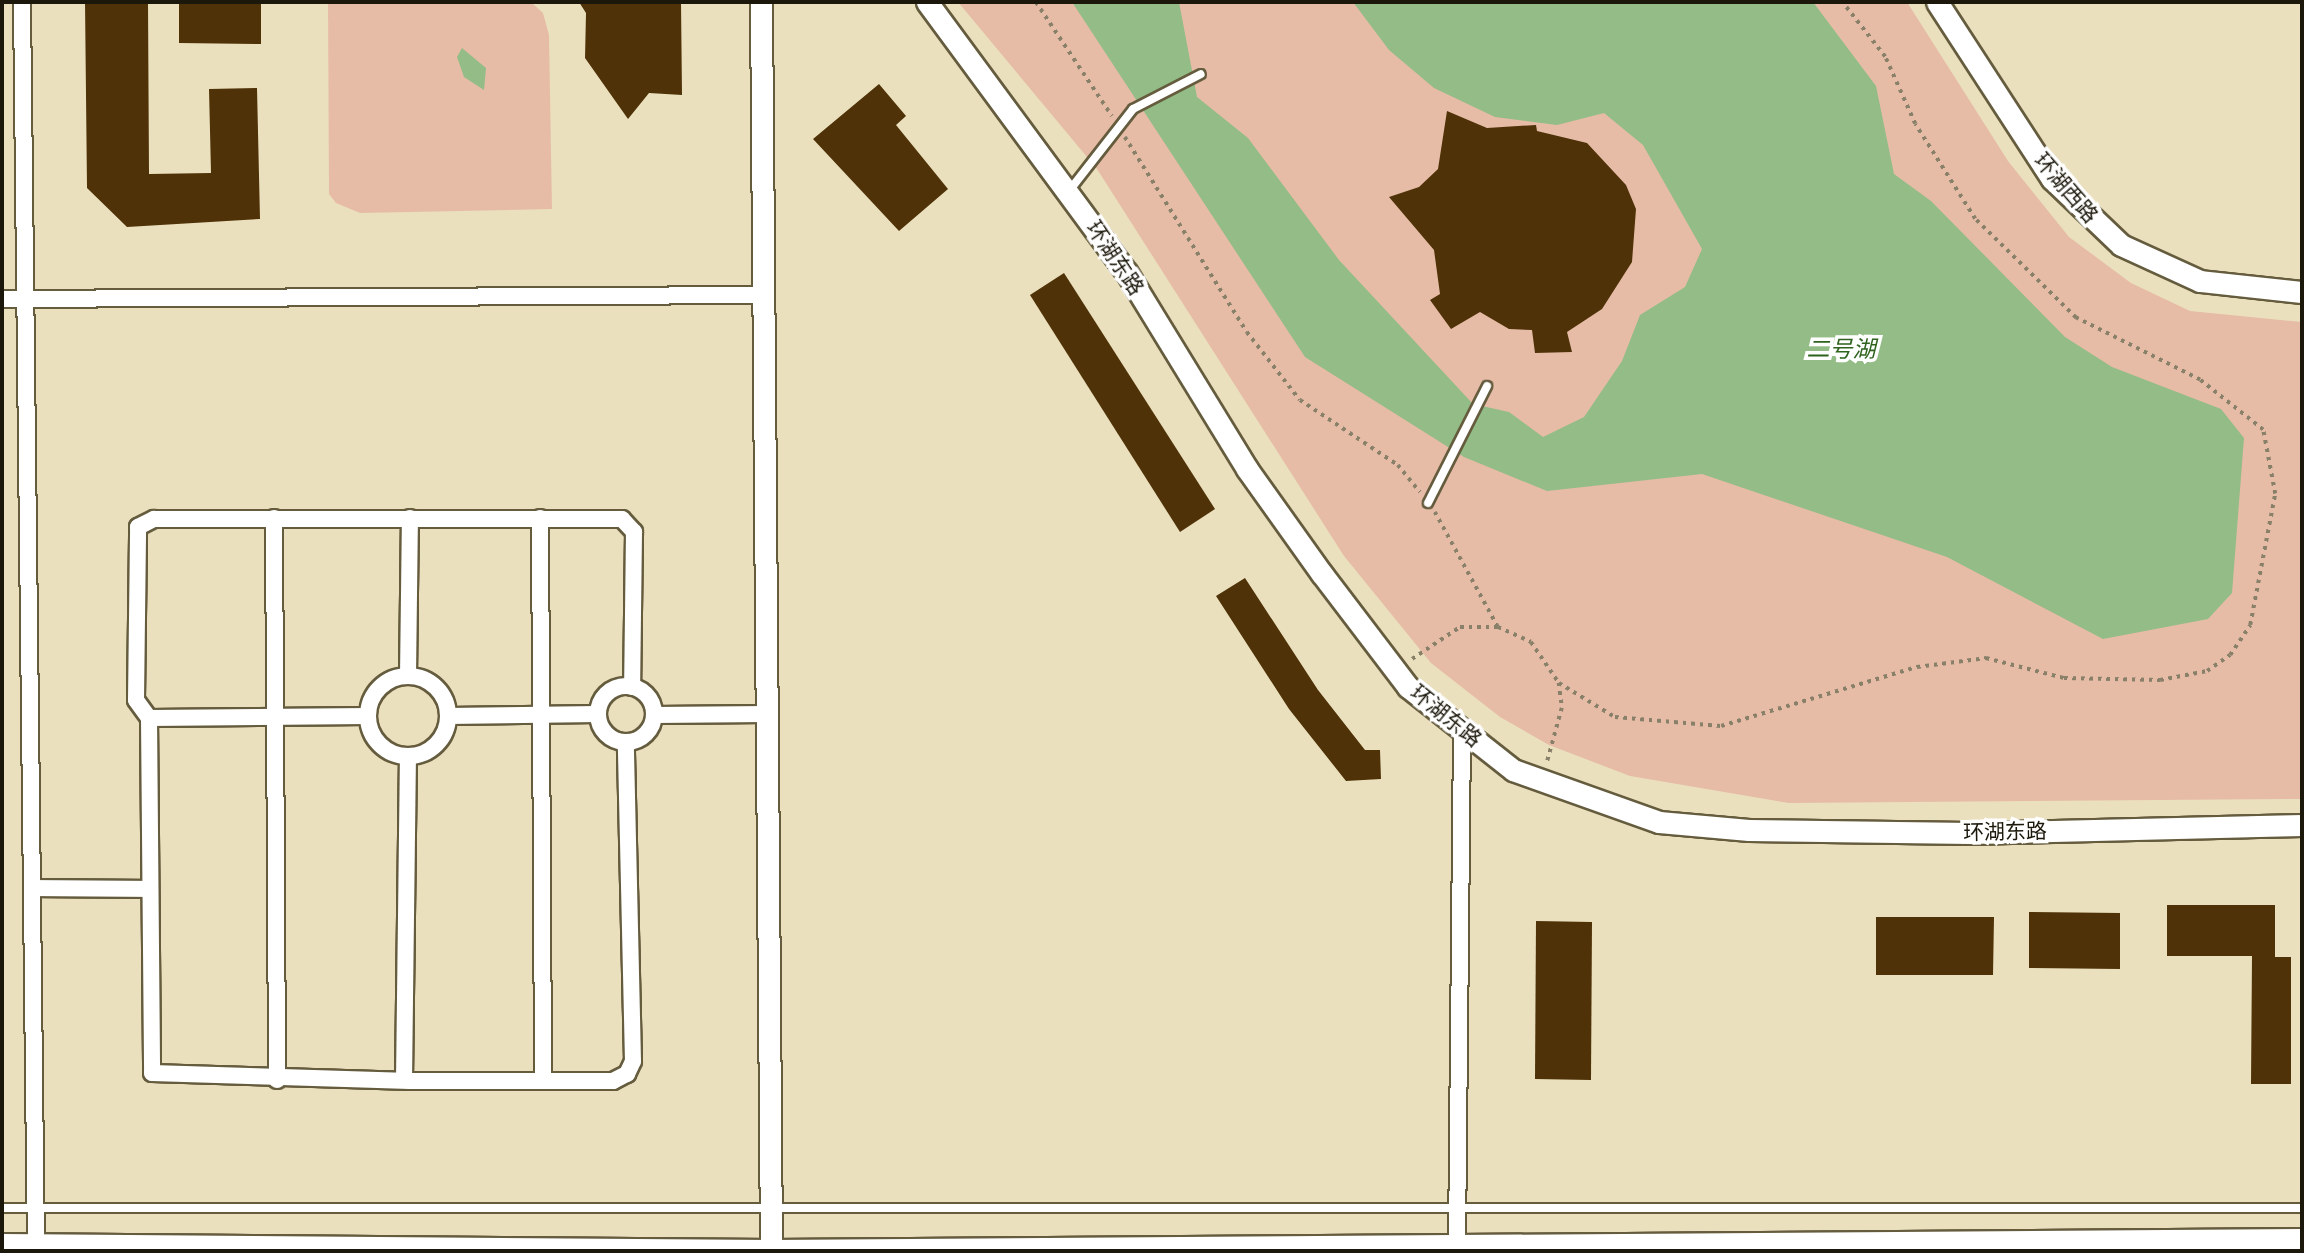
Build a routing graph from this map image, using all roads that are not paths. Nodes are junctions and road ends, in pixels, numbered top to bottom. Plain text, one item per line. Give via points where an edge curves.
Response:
1 (22, 2) edge
2 (761, 2) edge
3 (928, 2) edge
4 (1937, 2) edge
5 (1201, 74) dead end
6 (1069, 191) junction
7 (2302, 292) edge
8 (763, 295) junction
9 (2, 299) edge
10 (25, 299) junction
11 (1487, 386) dead end
12 (1428, 503) road end
13 (274, 518) junction
14 (410, 518) junction
15 (540, 518) junction
16 (408, 676) junction
17 (632, 687) junction
18 (598, 714) junction
19 (766, 714) junction
20 (542, 715) junction
21 (655, 715) junction
22 (368, 716) junction
23 (448, 716) junction
24 (278, 717) junction
25 (149, 718) junction
26 (1462, 731) junction
27 (626, 743) junction
28 (408, 757) junction
29 (2302, 825) edge
30 (35, 888) junction
31 (150, 889) junction
32 (277, 1080) junction
33 (404, 1080) junction
34 (543, 1081) junction
35 (2, 1208) edge
36 (36, 1208) junction
37 (2302, 1208) edge
38 (1457, 1211) junction
39 (770, 1213) junction
40 (2302, 1239) edge
41 (1457, 1243) junction
42 (2, 1244) edge
43 (36, 1248) edge
44 (771, 1250) edge

1 - 10 street
2 - 8 street
3 - 6 street, 环湖东路
4 - 7 street, 环湖西路 via 2052,179 2112,237 2200,281
5 - 6 lane via 1133,109
6 - 26 street, 环湖东路 via 1247,468 1397,671
8 - 10 street
8 - 19 street
9 - 10 street
10 - 30 street
11 - 12 lane
13 - 14 street
13 - 24 street
13 - 25 street via 154,519 138,527 136,700
14 - 15 street
14 - 16 street
15 - 17 street via 622,519 634,532
15 - 20 street
16 - 22 street via 380,688
16 - 23 street via 436,688
17 - 18 street via 610,691
17 - 21 street via 650,698
18 - 20 street
18 - 27 street via 609,737
19 - 21 street
19 - 39 street
20 - 23 street
20 - 34 street
21 - 27 street via 643,737
22 - 24 street
22 - 28 street via 380,745
23 - 28 street via 436,745
24 - 25 street
24 - 32 street
25 - 31 street
26 - 29 street, 环湖东路 via 1513,769 1659,822 1749,830 1970,833
26 - 38 street
27 - 34 street via 633,1061 613,1081
28 - 33 street
30 - 31 street
30 - 36 street
31 - 32 street via 152,1073
32 - 33 street
33 - 34 street
35 - 36 lane
36 - 39 lane
36 - 43 street
37 - 38 lane
38 - 39 lane
38 - 41 street
39 - 44 street
40 - 41 street
41 - 44 street
42 - 43 street
43 - 44 street

